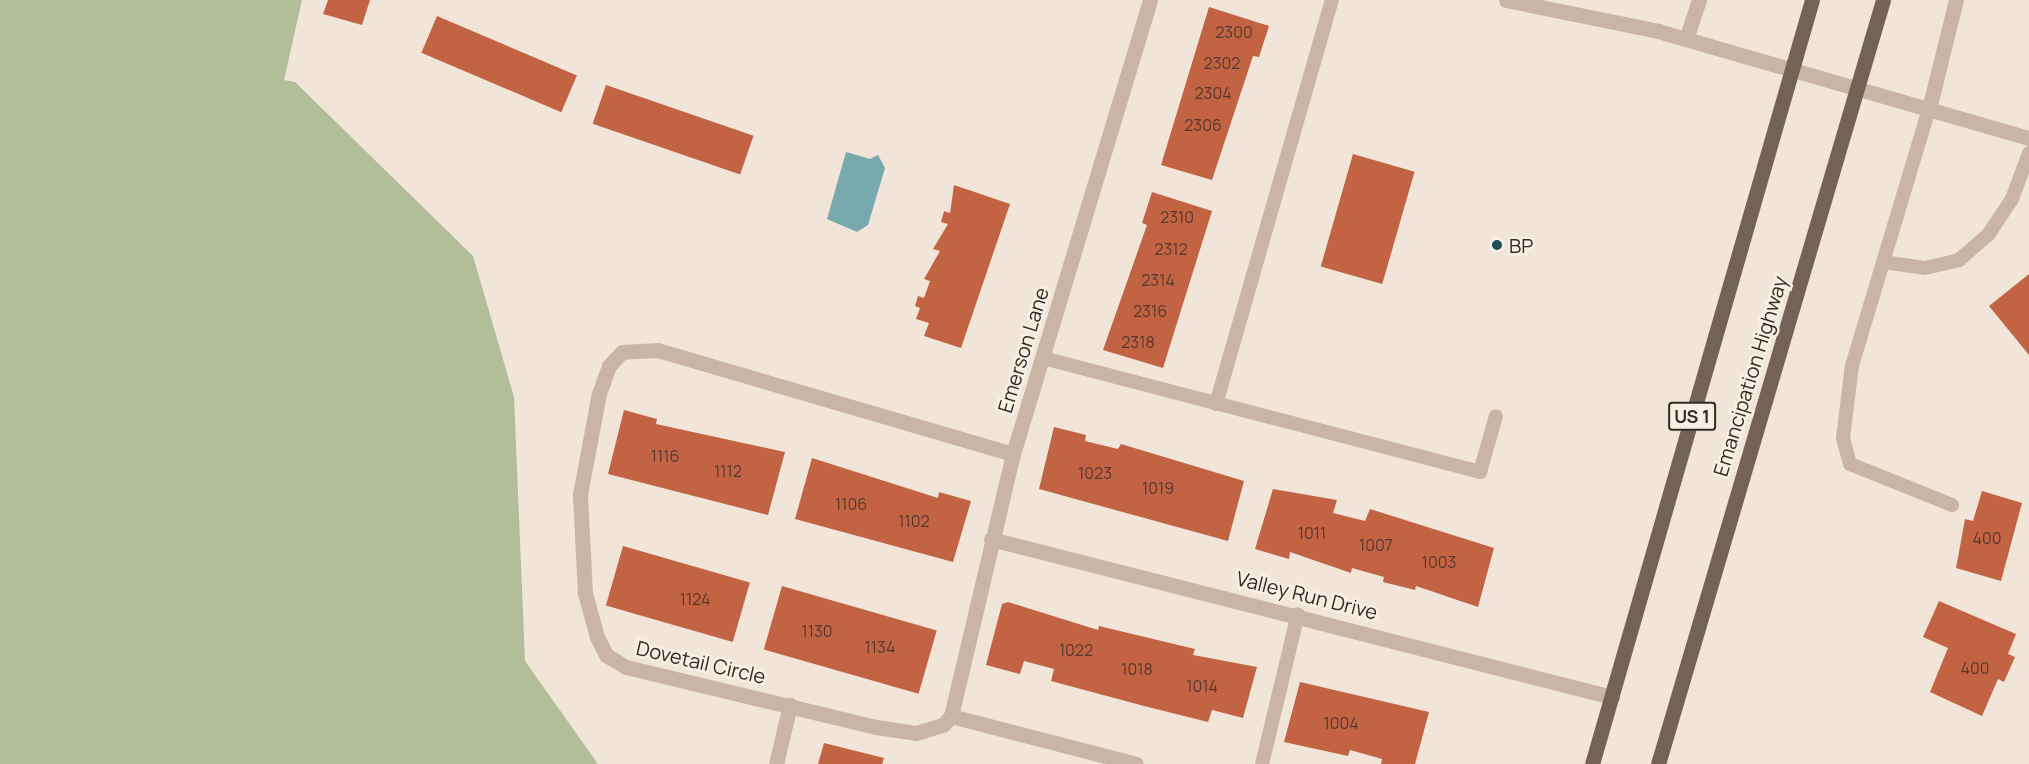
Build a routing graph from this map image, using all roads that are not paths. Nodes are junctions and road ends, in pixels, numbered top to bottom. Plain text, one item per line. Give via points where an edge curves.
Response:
1 (1150, 0) edge
2 (1332, 0) edge
3 (1506, 0) edge
4 (1699, 0) edge
5 (1812, 0) edge
6 (1883, 0) edge
7 (1956, 0) edge
8 (1686, 39) junction
9 (1792, 68) junction
10 (1856, 88) junction
11 (1929, 109) junction
12 (2029, 138) edge
13 (2029, 153) edge
14 (1883, 262) junction
15 (1043, 358) junction
16 (1216, 404) junction
17 (1496, 416) dead end
18 (1013, 454) junction
19 (1952, 505) dead end
20 (991, 539) junction
21 (1298, 614) junction
22 (1612, 697) junction
23 (790, 705) junction
24 (951, 716) junction
25 (1079, 757) edge
26 (776, 764) edge
27 (1136, 764) edge
28 (1262, 764) edge
29 (1592, 764) edge
30 (1658, 764) edge

1 - 15 street, Emerson Lane
2 - 16 lane
3 - 8 street
4 - 8 street
5 - 9 main road, US 1
6 - 10 main road, Emancipation Highway
7 - 11 street
8 - 9 street
9 - 10 street
9 - 22 main road, US 1
10 - 11 street
10 - 30 main road, Emancipation Highway
11 - 12 street
11 - 14 lane
13 - 14 lane via 2012,199 1988,235 1959,260 1925,268
14 - 19 lane via 1844,404 1850,464
15 - 16 lane
15 - 18 street, Emerson Lane
16 - 17 lane via 1480,472
18 - 20 street, Emerson Lane
18 - 23 street, Dovetail Circle via 658,350 622,352 609,366 580,495 585,593 606,655 626,667
20 - 21 street, Valley Run Drive
20 - 24 street, Emerson Lane
21 - 22 street, Valley Run Drive
21 - 28 lane
22 - 29 main road, US 1
23 - 24 street, Dovetail Circle via 916,734 943,725
23 - 26 street
24 - 25 street
25 - 27 street

